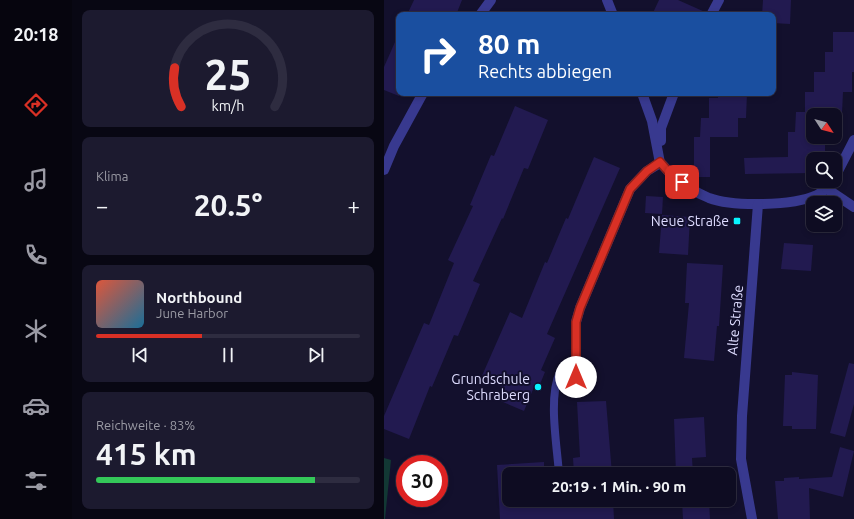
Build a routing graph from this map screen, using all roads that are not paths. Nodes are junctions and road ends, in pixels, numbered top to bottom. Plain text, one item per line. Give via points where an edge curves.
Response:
1 (491, 0) edge
2 (607, 0) edge
3 (719, 0) edge
4 (482, 12) edge
5 (612, 12) edge
6 (713, 12) edge
7 (421, 96) edge
8 (643, 96) edge
9 (673, 96) edge
10 (854, 140) edge
11 (660, 162) junction
12 (842, 163) edge
13 (384, 170) edge
14 (826, 188) edge
15 (833, 188) edge
16 (758, 204) junction
17 (854, 207) edge
18 (576, 377) joint
19 (558, 467) edge
20 (752, 519) edge

1 - 4 street
2 - 5 street
3 - 6 street
7 - 13 street
8 - 11 street via 652,121
9 - 11 street via 661,128
10 - 12 street
11 - 16 street via 673,177 708,198 730,204
11 - 18 street via 647,171 630,189 580,308 576,322
14 - 16 street via 816,195 798,200
15 - 17 street
16 - 20 street, Alte Straße via 741,459
18 - 19 lane via 560,372 555,381 554,408

